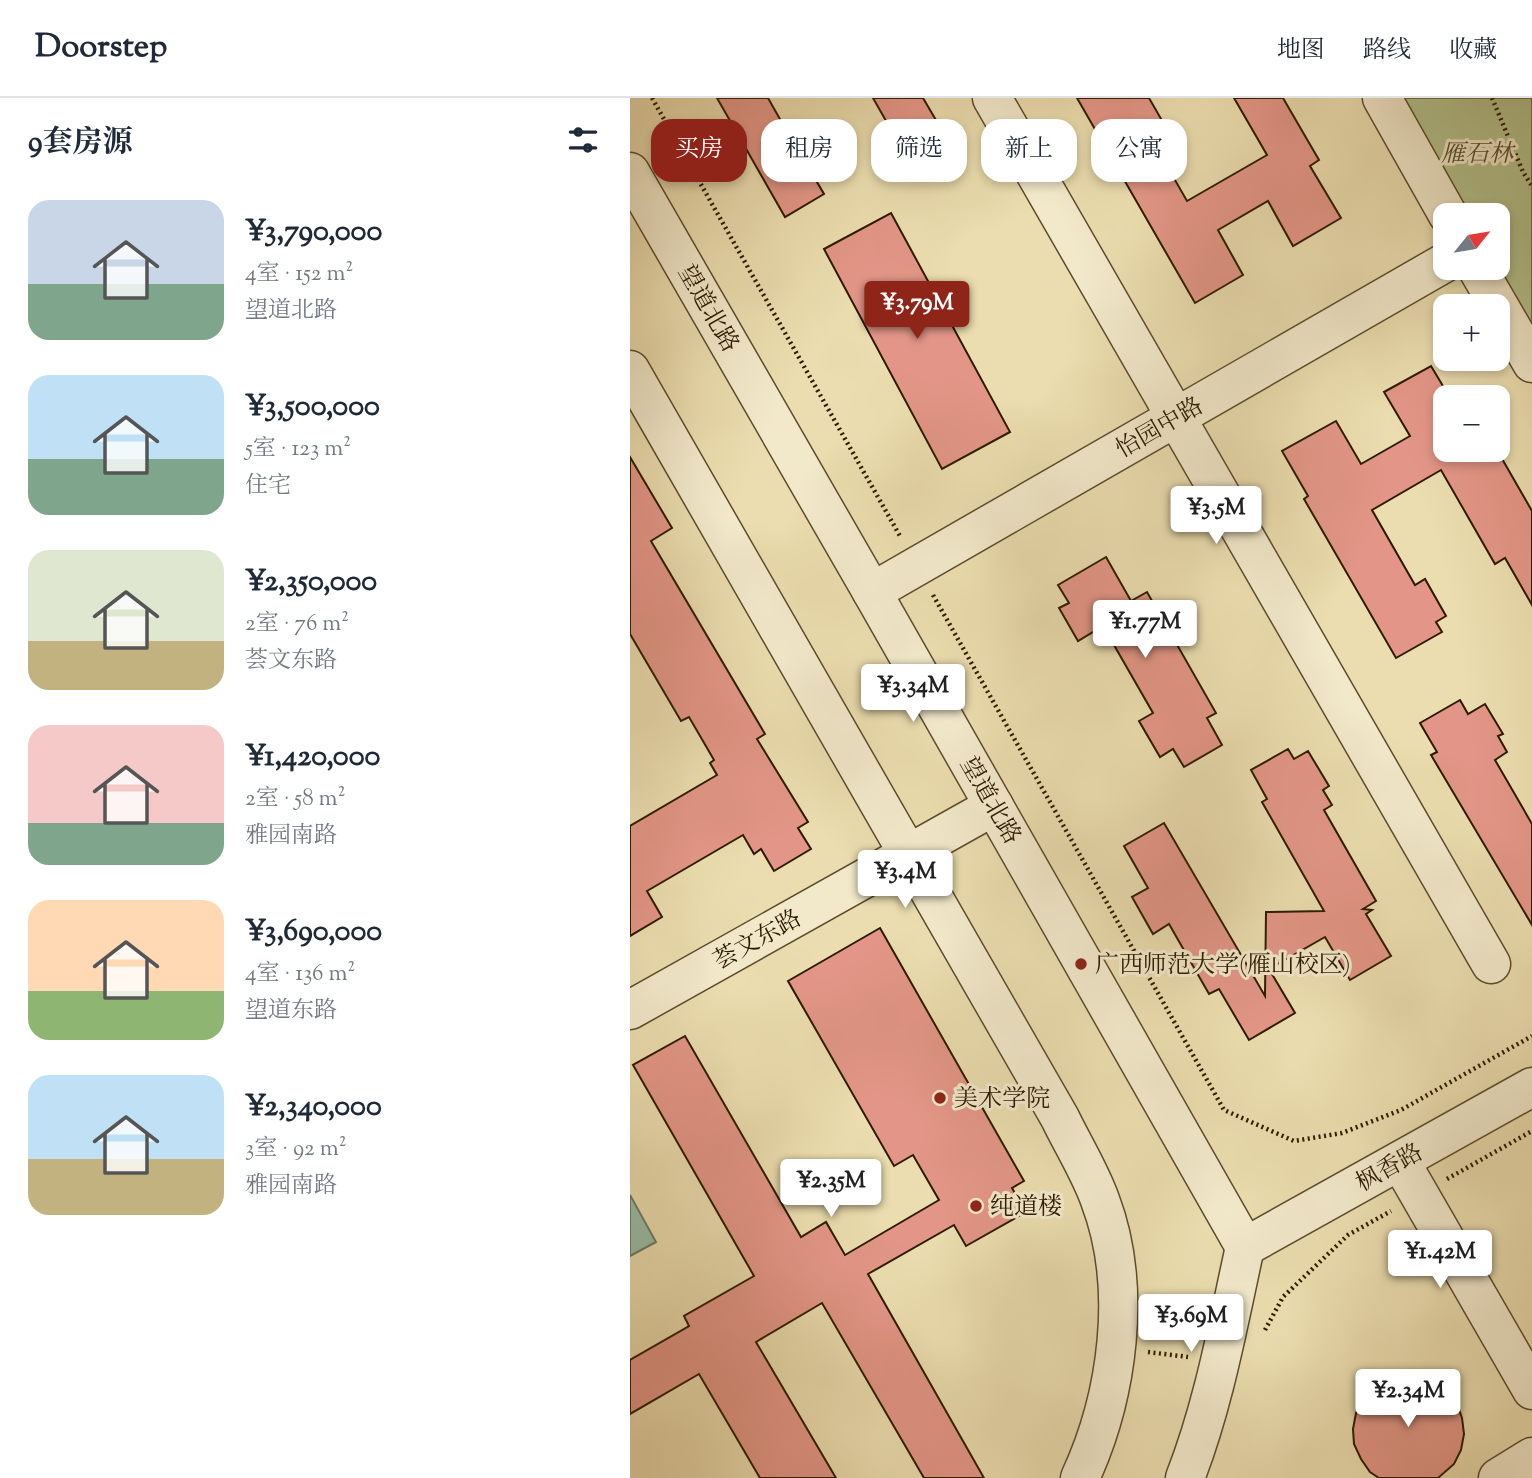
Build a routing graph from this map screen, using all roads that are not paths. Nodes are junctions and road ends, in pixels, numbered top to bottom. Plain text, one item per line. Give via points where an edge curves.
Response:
1 (992, 98) edge
2 (1382, 98) edge
3 (630, 172) edge
4 (1441, 203) edge
5 (1433, 269) edge
6 (1484, 280) edge
7 (1532, 363) edge
8 (630, 370) edge
9 (1176, 417) junction
10 (872, 592) junction
11 (994, 806) junction
12 (908, 855) junction
13 (1491, 964) dead end
14 (630, 1010) edge
15 (1532, 1087) edge
16 (1400, 1161) junction
17 (1245, 1247) junction
18 (1532, 1390) edge
19 (1532, 1457) edge
20 (1186, 1477) edge
21 (1080, 1478) edge
22 (1498, 1478) edge

1 - 9 street
2 - 4 street
3 - 10 street, 望道北路
5 - 9 street, 怡园中路
6 - 7 street
8 - 12 street
9 - 10 street, 怡园中路
9 - 13 street
10 - 11 street, 望道北路
11 - 12 street, 荟文东路
11 - 17 street, 望道北路
12 - 14 street, 荟文东路
12 - 21 street via 1060,1118 1100,1201 1117,1287 1117,1349 1091,1453
15 - 16 street, 枫香路
16 - 17 street, 枫香路
16 - 18 street
17 - 20 street via 1220,1360
19 - 22 street

